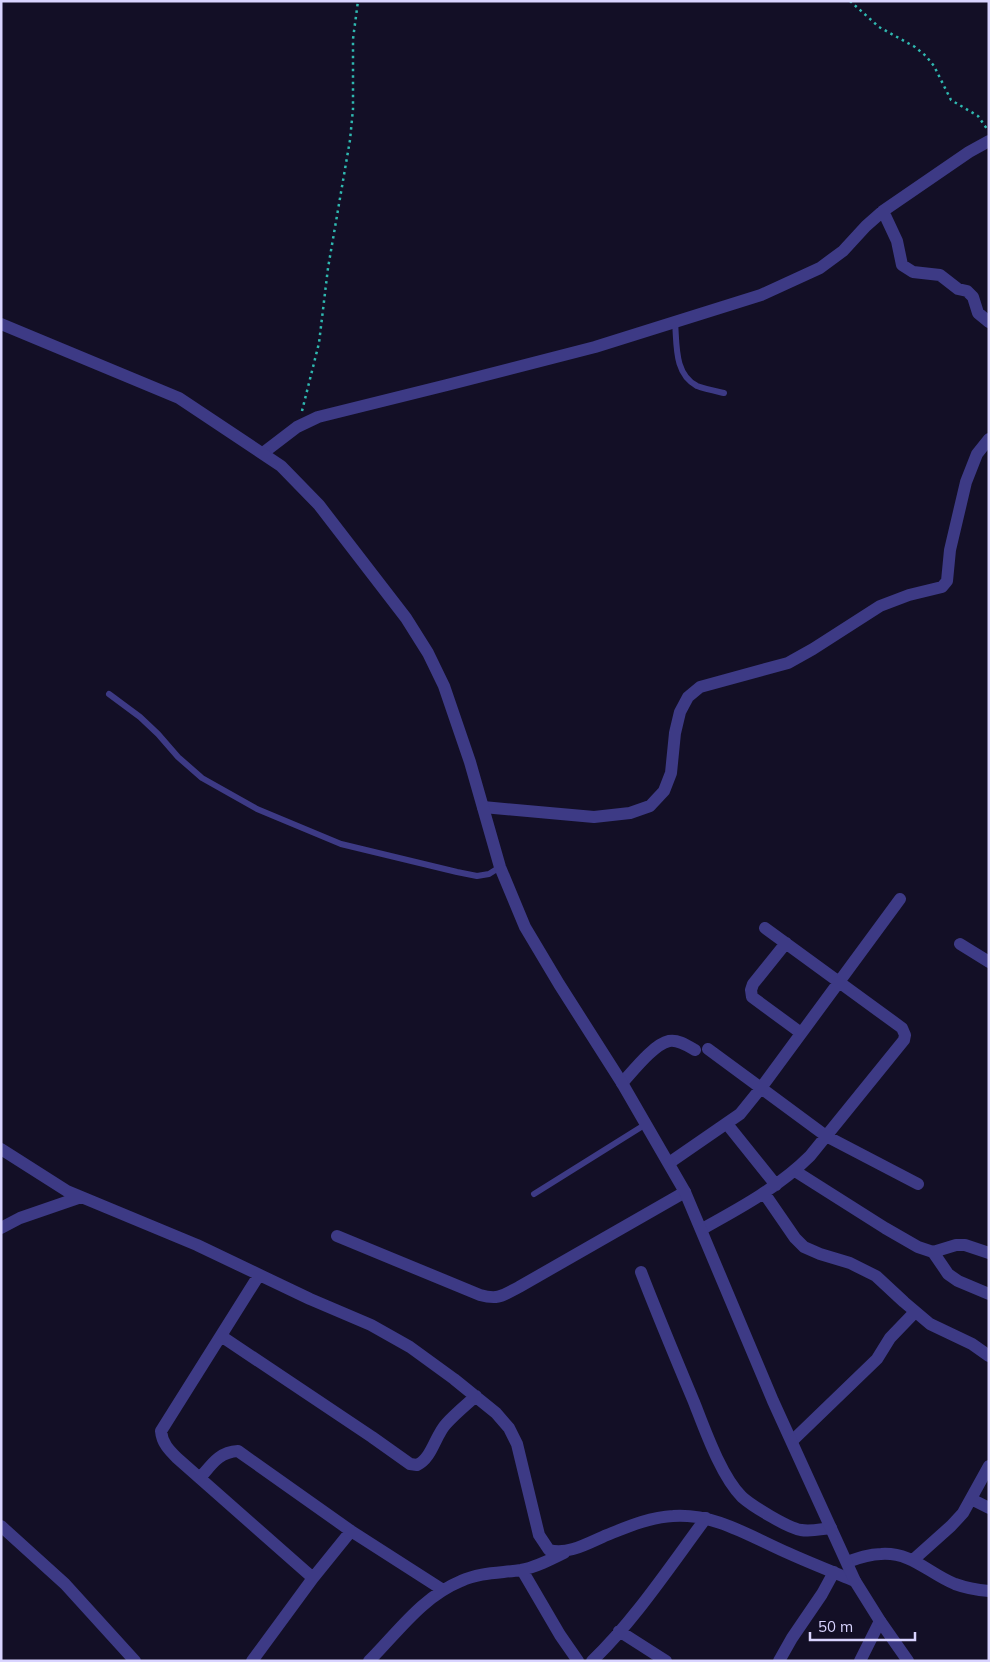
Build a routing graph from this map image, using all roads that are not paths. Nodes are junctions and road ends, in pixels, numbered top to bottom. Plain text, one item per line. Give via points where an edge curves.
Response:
1 (989, 141) edge
2 (883, 212) junction
3 (675, 322) junction
4 (989, 322) edge
5 (1, 324) edge
6 (724, 393) dead end
7 (989, 439) edge
8 (263, 453) junction
9 (109, 694) dead end
10 (483, 807) junction
11 (500, 867) junction
12 (900, 900) dead end
13 (765, 928) dead end
14 (786, 943) junction
15 (960, 944) dead end
16 (989, 962) edge
17 (839, 982) junction
18 (801, 1033) junction
19 (622, 1083) junction
20 (761, 1088) junction
21 (646, 1124) junction
22 (727, 1124) junction
23 (826, 1136) junction
24 (1, 1149) edge
25 (669, 1163) junction
26 (795, 1171) junction
27 (918, 1184) dead end
28 (776, 1186) junction
29 (685, 1192) junction
30 (764, 1193) junction
31 (534, 1194) dead end
32 (81, 1197) junction
33 (1, 1228) edge
34 (702, 1229) junction
35 (337, 1236) dead end
36 (933, 1252) junction
37 (989, 1253) edge
38 (641, 1272) dead end
39 (259, 1275) junction
40 (989, 1294) edge
41 (915, 1312) junction
42 (221, 1336) junction
43 (989, 1356) edge
44 (476, 1396) junction
45 (792, 1441) junction
46 (989, 1466) edge
47 (200, 1478) junction
48 (971, 1499) junction
49 (989, 1508) edge
50 (706, 1518) junction
51 (1, 1526) edge
52 (831, 1528) junction
53 (351, 1532) junction
54 (568, 1551) junction
55 (913, 1560) junction
56 (847, 1562) junction
57 (522, 1570) junction
58 (834, 1572) junction
59 (313, 1578) junction
60 (855, 1581) junction
61 (444, 1590) junction
62 (989, 1591) edge
63 (880, 1621) junction
64 (620, 1631) junction
65 (135, 1661) edge
66 (252, 1661) edge
67 (369, 1661) edge
68 (578, 1661) edge
69 (592, 1661) edge
70 (666, 1661) edge
71 (779, 1661) edge
72 (860, 1661) edge
73 (908, 1661) edge

1 - 2 street
2 - 3 street via 820,268 761,295
2 - 4 street via 897,241 902,266 914,272 940,275 958,289 967,291 973,297 978,313
3 - 6 lane via 681,371 699,386
3 - 8 street via 447,386 318,416
5 - 8 street via 179,398
7 - 10 street via 977,454 966,482 950,550 947,581 942,587 880,606 788,663 700,687 688,697 680,712 671,773 664,791 650,806 630,813 594,816
8 - 10 street via 281,466 319,505 406,618 428,653 456,718
9 - 11 lane via 140,717 202,778 257,809 341,844 457,872 477,876 489,874
10 - 11 street
11 - 19 street via 525,927
12 - 17 street
13 - 14 street
14 - 17 street
14 - 18 street via 753,984 752,997
15 - 16 street
17 - 18 street
17 - 23 street via 902,1028 906,1035
18 - 20 street
19 - 20 street via 658,1046 670,1041 702,1050
19 - 21 street
20 - 22 street via 740,1114
20 - 23 street
21 - 25 street
21 - 31 lane
22 - 25 street
22 - 28 street
23 - 26 street
23 - 27 street
24 - 32 street
25 - 29 street
26 - 28 street
26 - 36 street via 885,1228
28 - 30 street
29 - 34 street
29 - 35 street via 519,1287 492,1298
30 - 34 street
30 - 41 street via 804,1247 876,1276
32 - 33 street
32 - 39 street via 197,1245
34 - 45 street
36 - 37 street via 965,1245
36 - 40 street via 948,1274
38 - 52 street via 705,1430 735,1489 772,1517 795,1528
39 - 42 street
39 - 44 street via 410,1347
41 - 43 street
41 - 45 street via 890,1338 877,1359
42 - 44 street via 410,1464 422,1463 446,1424
42 - 47 street via 161,1431 167,1448
44 - 54 street via 509,1428 517,1444 534,1521 544,1545 549,1550
45 - 52 street
46 - 48 street
47 - 53 street via 218,1458 227,1452 238,1451
47 - 59 street
48 - 49 street
48 - 55 street via 951,1526
50 - 54 street via 672,1516 650,1520
50 - 58 street
50 - 64 street
51 - 65 street via 65,1584
52 - 56 street
53 - 59 street
53 - 61 street
54 - 57 street
55 - 56 street via 895,1554 881,1554
55 - 62 street via 954,1584
56 - 60 street
57 - 61 street via 479,1575
57 - 68 street
58 - 60 street
58 - 71 street
59 - 66 street
60 - 63 street
61 - 67 street via 424,1604
63 - 72 street
63 - 73 street
64 - 69 street
64 - 70 street

